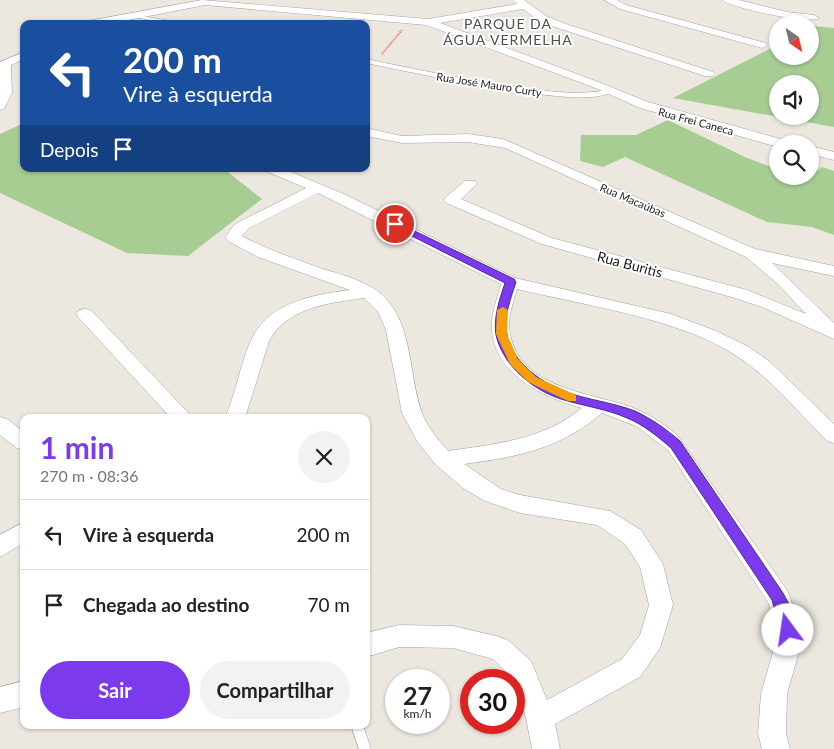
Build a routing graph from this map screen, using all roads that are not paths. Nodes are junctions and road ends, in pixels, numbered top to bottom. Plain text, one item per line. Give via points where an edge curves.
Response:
1 (609, 0) edge
2 (727, 0) edge
3 (211, 2) edge
4 (523, 2) edge
5 (787, 15) edge
6 (135, 16) junction
7 (112, 20) edge
8 (159, 20) edge
9 (428, 22) junction
10 (762, 45) dead end
11 (20, 57) edge
12 (370, 62) edge
13 (2, 66) edge
14 (709, 74) dead end
15 (612, 92) junction
16 (0, 106) edge
17 (370, 133) edge
18 (769, 140) edge
19 (819, 152) edge
20 (834, 156) edge
21 (280, 172) edge
22 (470, 184) dead end
23 (318, 188) junction
24 (752, 254) junction
25 (834, 271) edge
26 (510, 282) junction
27 (368, 292) junction
28 (85, 314) dead end
29 (834, 333) edge
30 (598, 405) junction
31 (179, 414) edge
32 (237, 414) edge
33 (0, 424) edge
34 (834, 436) edge
35 (20, 439) edge
36 (443, 459) junction
37 (20, 534) edge
38 (0, 547) edge
39 (370, 644) edge
40 (20, 695) edge
41 (0, 700) edge
42 (540, 718) junction
43 (358, 729) edge
44 (365, 749) edge
45 (546, 749) edge
46 (776, 749) edge

1 - 10 street via 623,7
2 - 5 street
3 - 6 street
3 - 9 street
4 - 9 street
4 - 14 street via 542,18 562,26
6 - 7 street
6 - 8 lane
9 - 15 street
11 - 13 street
12 - 15 lane, Rua José Mauro Curty via 477,84 535,92 591,96
13 - 16 street via 6,93
15 - 18 street, Rua Frei Caneca via 664,112
17 - 24 street, Rua Macaúbas via 402,140 470,136 497,141
19 - 20 street
21 - 23 street
22 - 29 street, Rua Buritis via 451,200 547,242 741,294
23 - 26 street
23 - 27 street via 244,225 233,238 264,254
24 - 25 street
24 - 29 street, Rua Macaúbas via 784,280
26 - 30 street via 501,334 514,361 532,380 563,395
26 - 34 street via 671,320 710,335 762,364
27 - 32 street via 307,305 279,317 261,339
27 - 36 street via 386,310 395,330 412,413 424,436
28 - 31 street
30 - 36 street via 568,429 539,442
30 - 46 street via 630,414 656,428 675,445 778,597 786,620 788,641 774,694 772,733
33 - 35 street
36 - 42 street via 493,495 520,504 602,516 633,537 651,564 661,605 651,640 631,668
37 - 38 street
39 - 42 street via 399,636 453,637 500,650 522,670
40 - 41 street
42 - 45 street
43 - 44 lane

